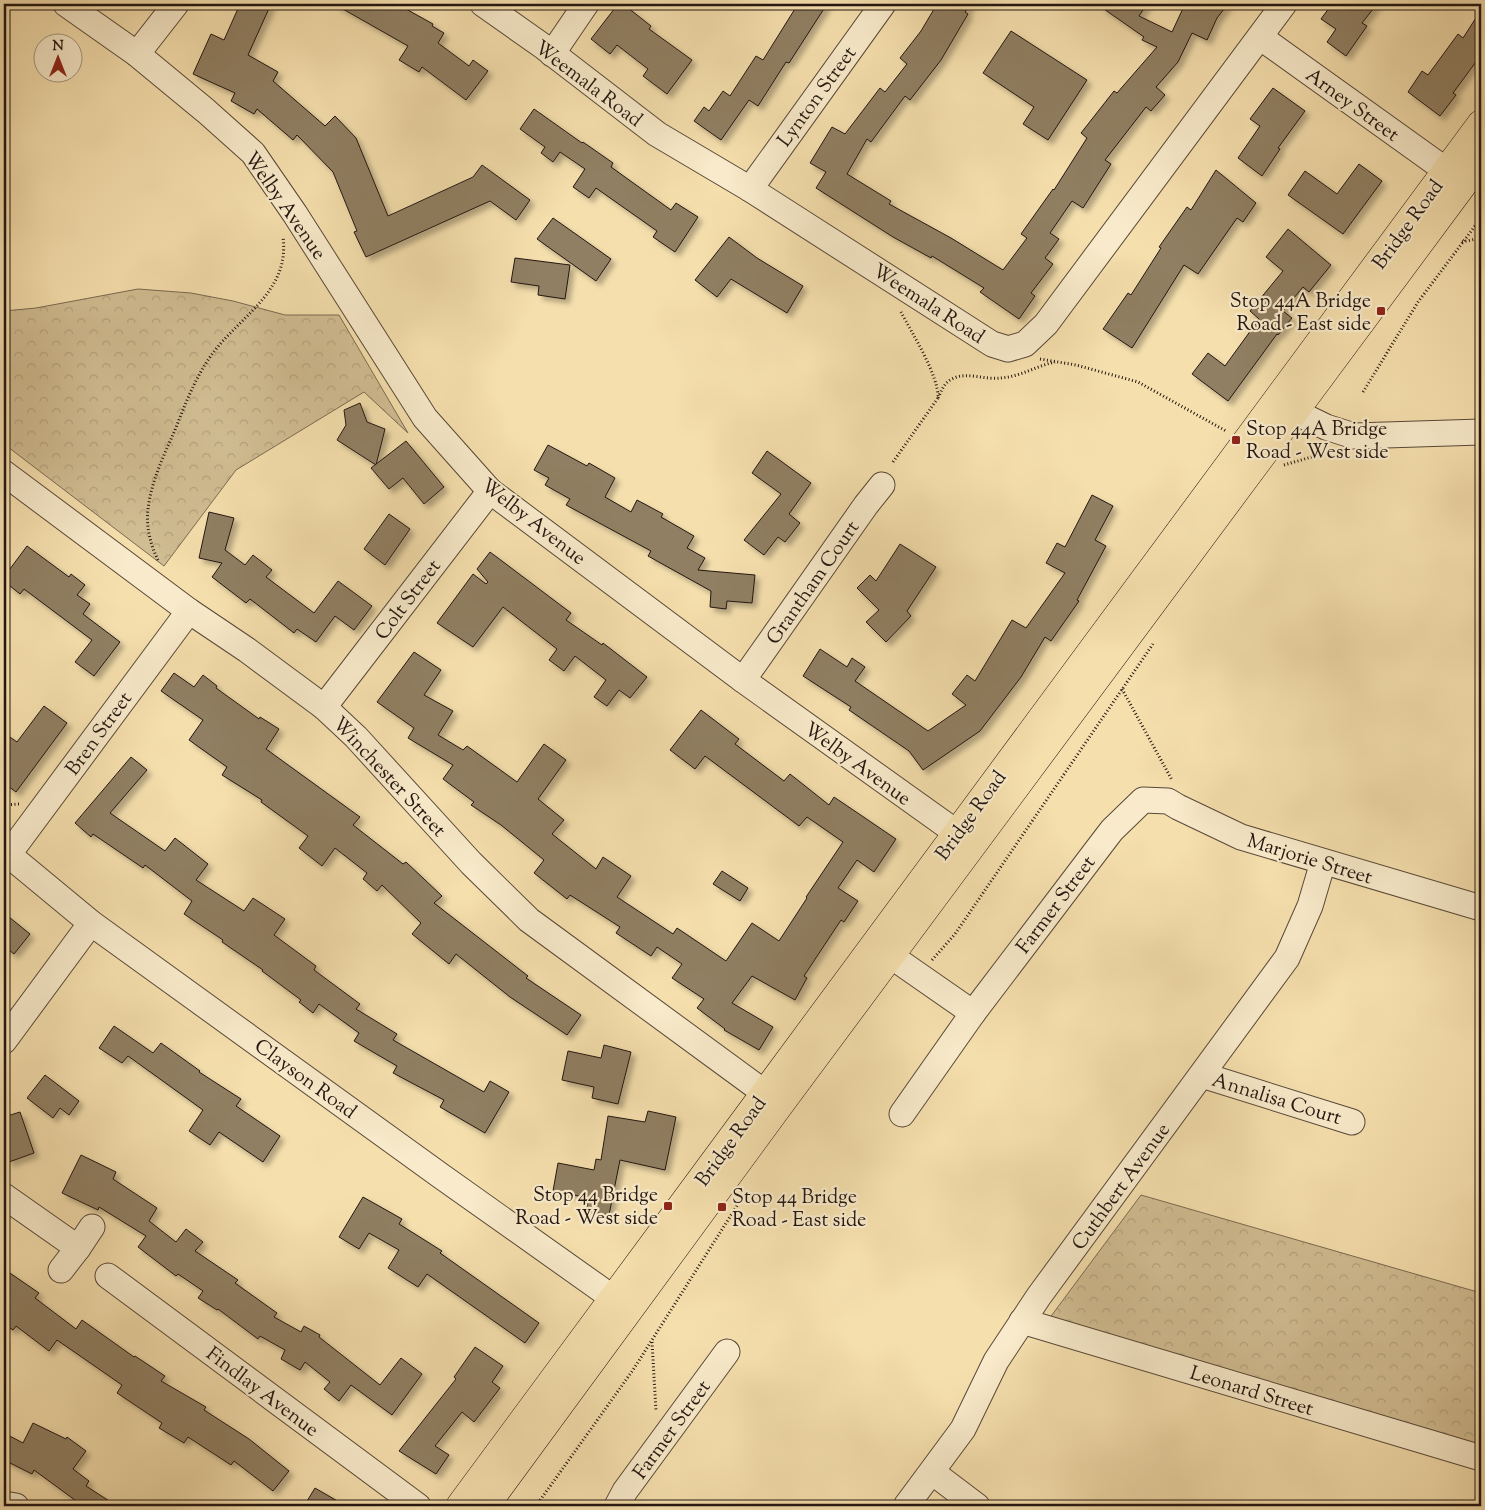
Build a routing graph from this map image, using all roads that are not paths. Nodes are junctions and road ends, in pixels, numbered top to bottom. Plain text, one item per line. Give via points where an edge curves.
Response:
1 (66, 4) edge
2 (176, 4) edge
3 (483, 4) edge
4 (586, 4) edge
5 (883, 4) edge
6 (1284, 4) edge
7 (1260, 37) junction
8 (137, 54) junction
9 (552, 54) junction
10 (1481, 124) edge
11 (1481, 160) edge
12 (1454, 178) junction
13 (750, 189) junction
14 (1285, 407) junction
15 (1481, 432) edge
16 (4, 473) edge
17 (882, 485) dead end
18 (490, 491) junction
19 (188, 611) junction
20 (743, 680) junction
21 (324, 707) junction
22 (1143, 800) joint
23 (965, 840) junction
24 (6, 853) edge
25 (1323, 862) junction
26 (1481, 908) edge
27 (91, 923) junction
28 (891, 956) junction
29 (973, 1013) junction
30 (4, 1041) edge
31 (1202, 1075) junction
32 (772, 1099) junction
33 (902, 1114) dead end
34 (1352, 1122) dead end
35 (4, 1196) edge
36 (92, 1227) dead end
37 (78, 1248) junction
38 (61, 1270) dead end
39 (108, 1276) dead end
40 (621, 1304) junction
41 (1022, 1321) junction
42 (726, 1352) dead end
43 (1481, 1458) edge
44 (932, 1472) junction
45 (4, 1504) edge
46 (16, 1506) edge
47 (418, 1506) edge
48 (460, 1506) edge
49 (485, 1506) edge
50 (617, 1506) edge
51 (906, 1506) edge
52 (977, 1506) edge

1 - 8 street, Welby Avenue
2 - 8 street
3 - 9 street, Weemala Road
4 - 9 street
5 - 13 street, Lynton Street
6 - 7 street
7 - 12 street, Arney Street
7 - 13 street, Weemala Road via 1046,324 1025,344 1008,349 992,344
8 - 18 street, Welby Avenue via 253,153 426,418
9 - 13 street, Weemala Road via 657,134
10 - 12 main road, Bridge Road
11 - 12 main road, Bridge Road
12 - 14 main road, Bridge Road
14 - 15 street via 1326,427 1354,436
14 - 23 main road, Bridge Road
14 - 23 main road, Bridge Road via 1246,442
16 - 19 street, Winchester Street
17 - 20 street, Grantham Court
18 - 20 street, Welby Avenue
18 - 21 street, Colt Street
19 - 21 street, Winchester Street
19 - 24 street, Bren Street
20 - 23 street, Welby Avenue
21 - 32 street, Winchester Street via 529,920
22 - 25 street, Marjorie Street via 1168,800 1178,808 1241,837
22 - 29 street, Farmer Street via 1112,830
23 - 28 main road, Bridge Road
23 - 32 main road, Bridge Road
24 - 27 street, Clayson Road
25 - 26 street, Marjorie Street
25 - 31 street, Cuthbert Avenue via 1310,906 1287,958
27 - 30 street
27 - 40 street, Clayson Road
28 - 29 street
28 - 32 main road, Bridge Road
29 - 33 street, Farmer Street
31 - 34 street, Annalisa Court
31 - 41 street, Cuthbert Avenue
32 - 40 main road, Bridge Road
35 - 37 street
36 - 37 street
37 - 38 street
39 - 47 street, Findlay Avenue
40 - 48 main road, Bridge Road
40 - 49 main road, Bridge Road
41 - 43 street, Leonard Street
41 - 44 street, Cuthbert Avenue via 996,1361 963,1429
42 - 50 street, Farmer Street
44 - 51 street, Cuthbert Avenue
44 - 52 street
45 - 46 street

